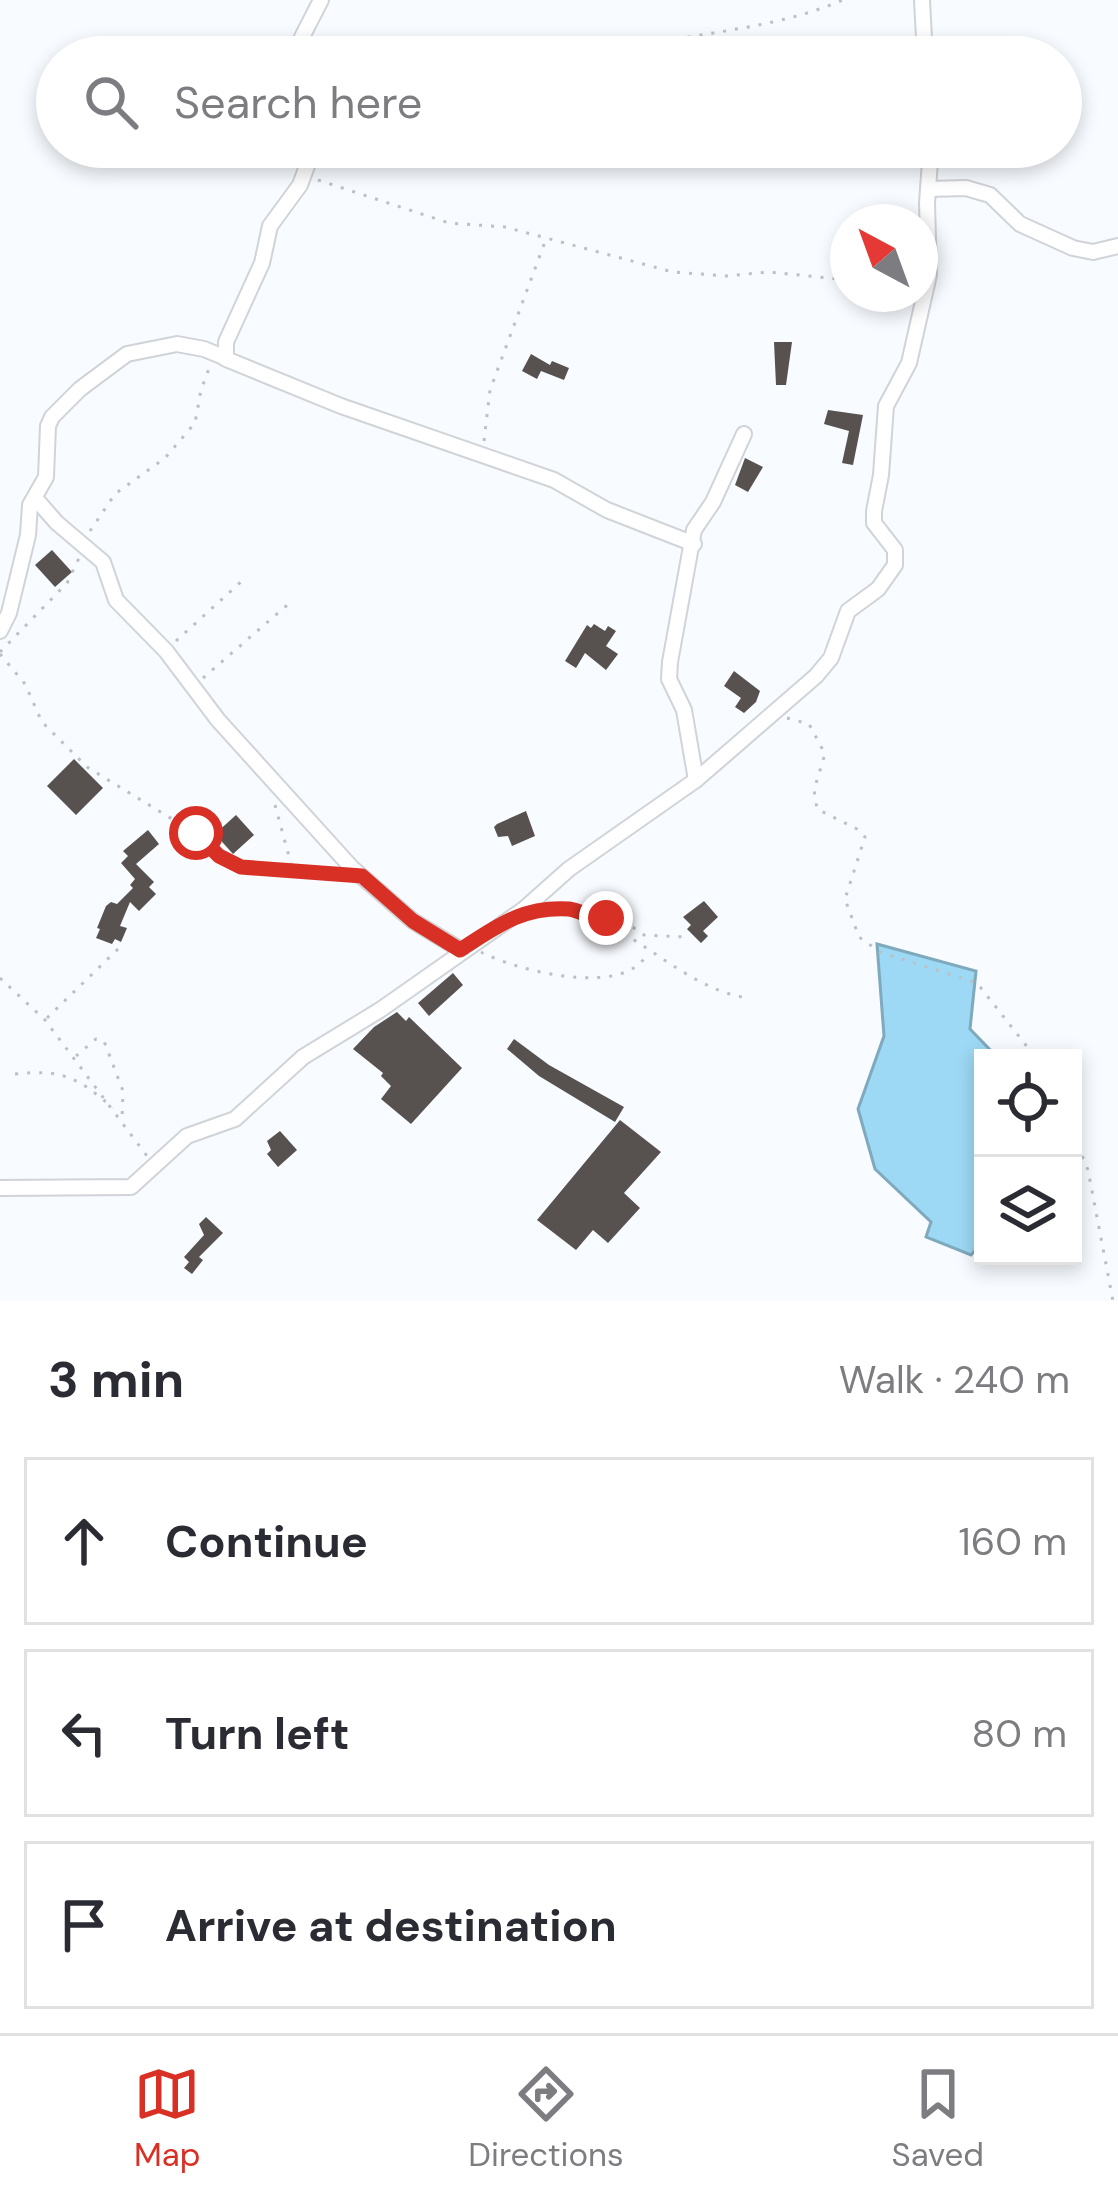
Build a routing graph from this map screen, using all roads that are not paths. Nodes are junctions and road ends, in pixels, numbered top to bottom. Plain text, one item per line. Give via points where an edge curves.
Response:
1 (321, 0) edge
2 (922, 0) edge
3 (303, 36) edge
4 (924, 36) edge
5 (307, 168) edge
6 (930, 168) edge
7 (928, 189) junction
8 (1118, 246) edge
9 (222, 357) junction
10 (744, 434) dead end
11 (35, 498) junction
12 (694, 544) junction
13 (0, 631) edge
14 (696, 780) junction
15 (465, 948) junction
16 (0, 1188) edge

1 - 3 street
2 - 4 street
5 - 9 street via 270,226
6 - 7 street
7 - 8 street via 990,195 1020,224 1073,248
7 - 14 street via 929,275 909,363 886,406 874,511 896,565 848,611 825,665
9 - 11 street via 177,344 112,363 52,417 46,476
9 - 12 street via 554,480
10 - 12 street
11 - 13 street
11 - 15 street via 103,562 116,600 362,876 413,921
12 - 14 street via 669,674
14 - 15 street
15 - 16 street via 303,1057 236,1119 187,1136 125,1189

